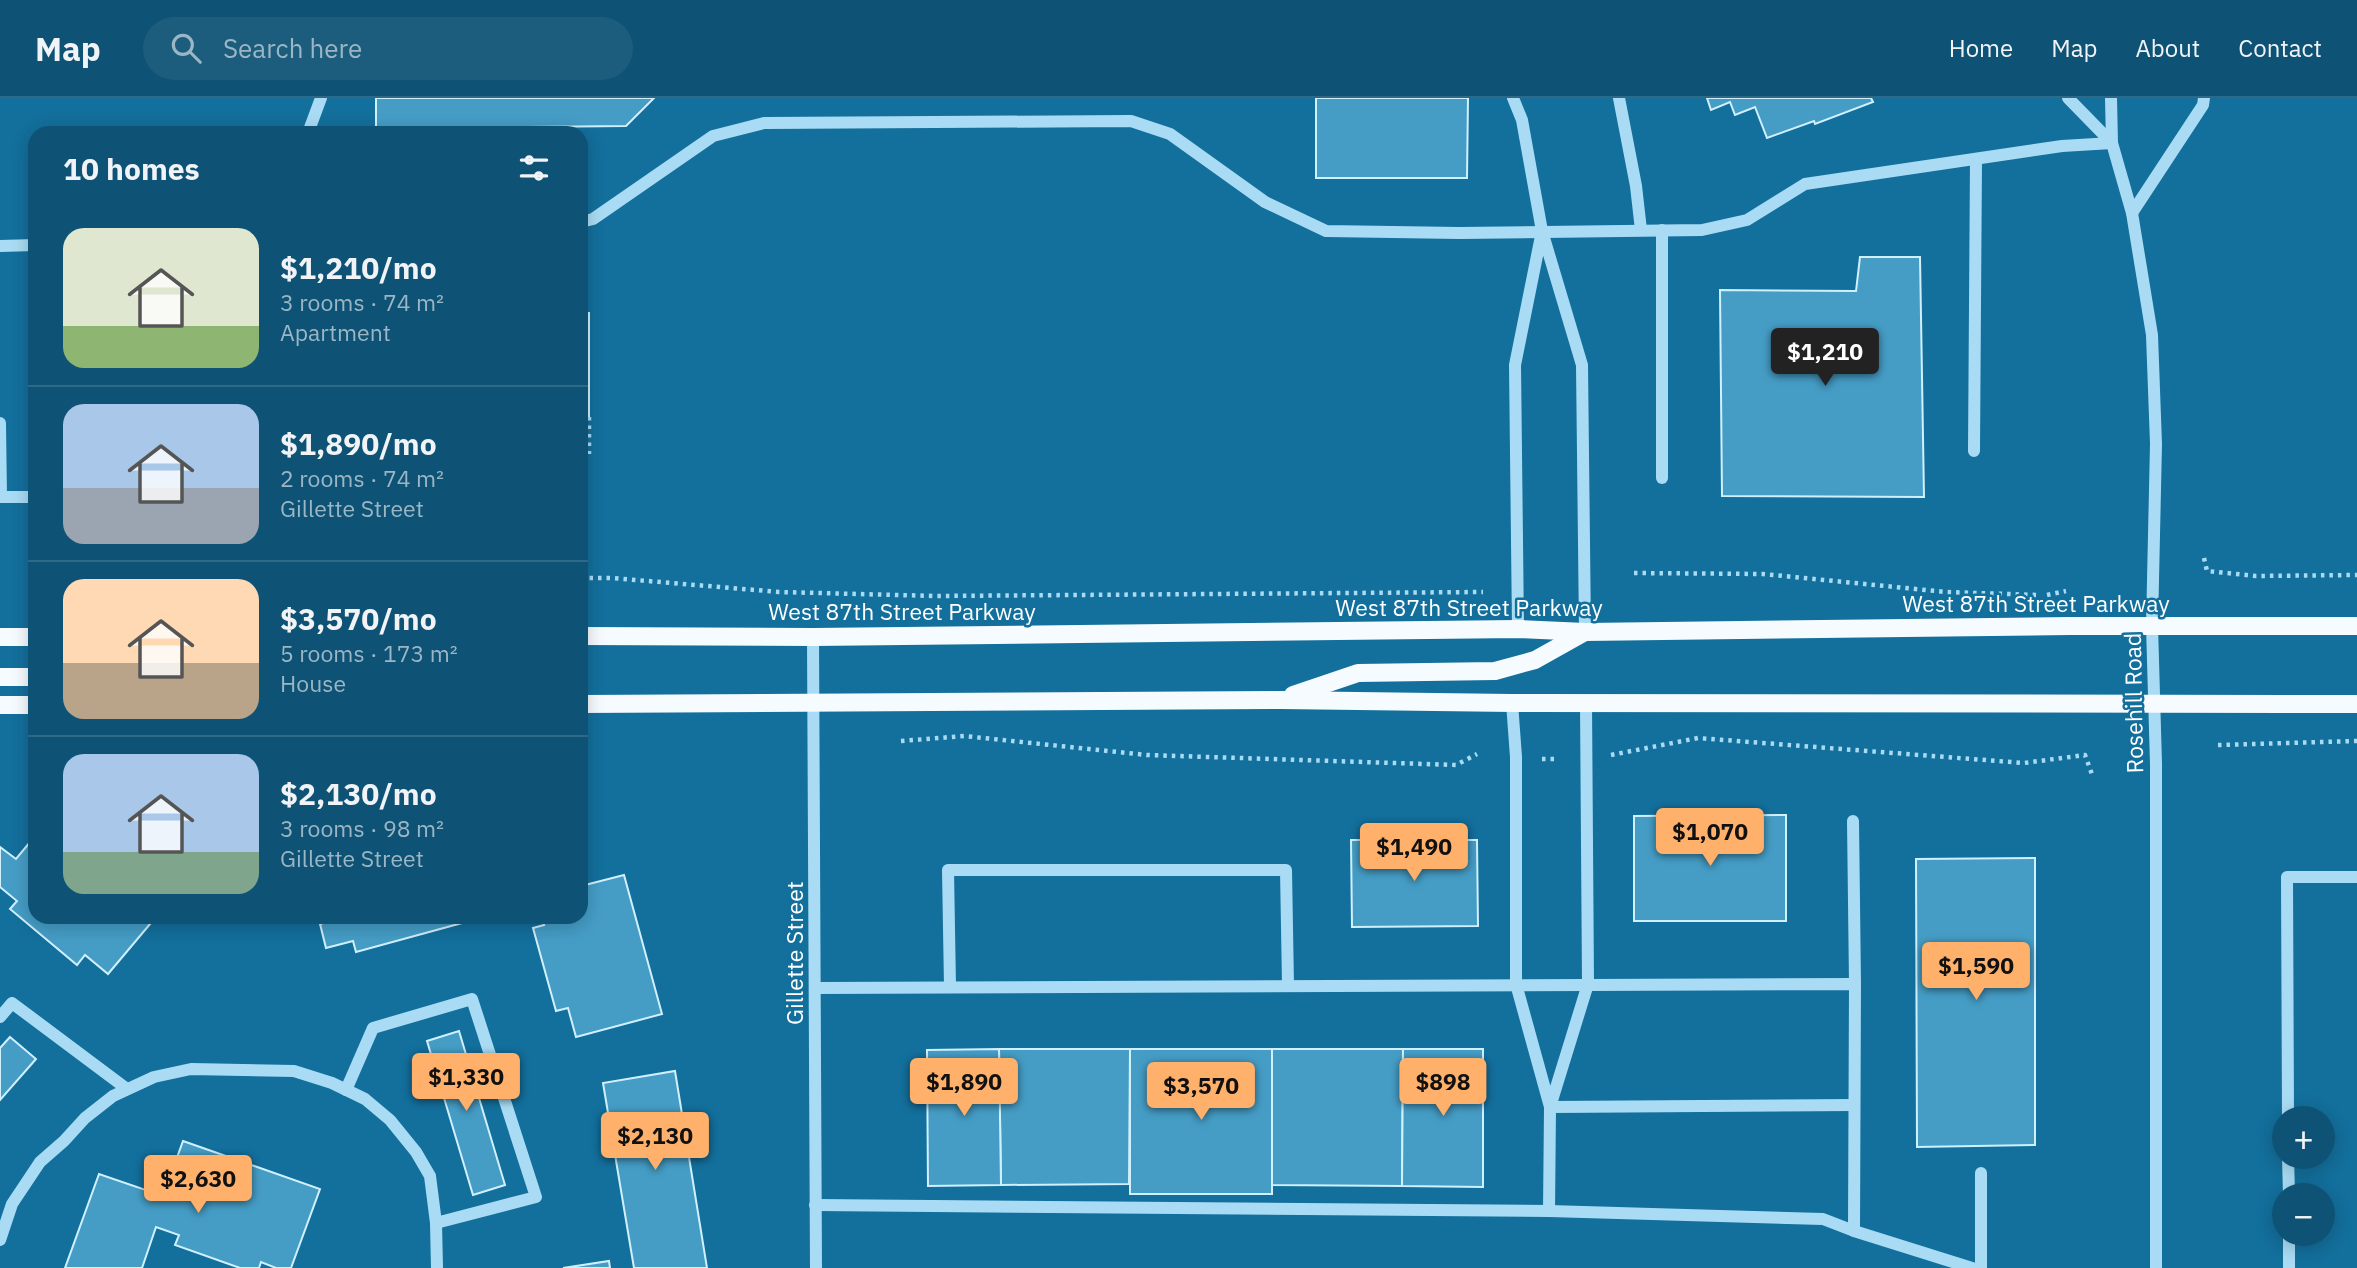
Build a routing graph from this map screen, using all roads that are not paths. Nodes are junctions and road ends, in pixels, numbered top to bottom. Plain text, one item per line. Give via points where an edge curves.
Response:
1 (321, 98) edge
2 (1513, 98) edge
3 (1619, 98) edge
4 (2068, 98) edge
5 (2111, 98) edge
6 (2204, 98) edge
7 (311, 126) edge
8 (2112, 143) junction
9 (1976, 159) junction
10 (2132, 212) junction
11 (588, 220) edge
12 (1641, 230) junction
13 (1662, 230) junction
14 (1542, 231) junction
15 (28, 245) edge
16 (0, 246) edge
17 (0, 423) edge
18 (1975, 451) dead end
19 (1662, 478) dead end
20 (28, 497) edge
21 (2152, 626) junction
22 (2357, 626) edge
23 (1518, 629) junction
24 (1585, 632) junction
25 (588, 636) edge
26 (0, 637) edge
27 (28, 637) edge
28 (813, 637) junction
29 (0, 677) edge
30 (28, 677) edge
31 (1280, 700) junction
32 (588, 704) edge
33 (814, 704) junction
34 (1511, 704) junction
35 (1586, 704) junction
36 (2357, 704) edge
37 (0, 705) edge
38 (28, 705) edge
39 (2154, 705) junction
40 (1853, 821) dead end
41 (2357, 877) edge
42 (1516, 984) junction
43 (1588, 984) junction
44 (1855, 984) junction
45 (1288, 985) junction
46 (950, 987) junction
47 (815, 988) junction
48 (0, 1017) edge
49 (127, 1089) junction
50 (346, 1090) junction
51 (1854, 1105) junction
52 (2288, 1106) edge
53 (1550, 1107) junction
54 (1981, 1173) dead end
55 (815, 1205) junction
56 (1549, 1211) junction
57 (436, 1223) junction
58 (1854, 1231) junction
59 (0, 1240) edge
60 (2289, 1246) edge
61 (437, 1268) edge
62 (816, 1268) edge
63 (1972, 1268) edge
64 (1981, 1268) edge
65 (2156, 1268) edge
66 (2289, 1268) edge

1 - 7 street
2 - 14 street via 1522,120
3 - 12 street
4 - 8 street, Rosehill Road
5 - 8 street, Rosehill Road
6 - 10 street
8 - 9 street
8 - 10 street, Rosehill Road
9 - 13 street via 1805,184 1747,220 1702,230
9 - 18 street
10 - 21 street, Rosehill Road via 2152,335 2156,444
11 - 14 street via 713,136 764,123 1131,121 1170,134 1265,202 1326,231
12 - 13 street
12 - 14 street
13 - 19 street
14 - 23 street via 1515,365
14 - 24 street via 1582,365
15 - 16 street
17 - 20 street via 1,497
21 - 22 main road, West 87th Street Parkway
21 - 24 main road, West 87th Street Parkway
21 - 39 street, Rosehill Road
23 - 24 main road, West 87th Street Parkway
23 - 28 main road, West 87th Street Parkway
24 - 31 main road via 1535,660 1495,671 1358,673
25 - 28 main road, West 87th Street Parkway
26 - 27 main road
28 - 33 street, Gillette Street
29 - 30 main road
31 - 33 main road
31 - 34 main road
32 - 33 main road
33 - 47 street, Gillette Street
34 - 35 main road
34 - 42 street via 1516,757
35 - 39 main road
35 - 43 street
36 - 39 main road
37 - 38 main road
39 - 65 street, Rosehill Road
40 - 44 street
41 - 52 street via 2287,877
42 - 43 street
42 - 45 street
42 - 53 street
43 - 44 street
43 - 53 street
44 - 51 street
45 - 46 street
45 - 46 street via 1286,870 948,870
46 - 47 street
47 - 55 street, Gillette Street
48 - 49 street via 12,1003
49 - 50 street via 191,1069 294,1071
49 - 59 street via 85,1118 40,1162 12,1204
50 - 57 street via 390,1120 416,1152 430,1177
50 - 57 street via 373,1028 472,999 536,1197
51 - 53 street
51 - 58 street
53 - 56 street
54 - 64 street
55 - 56 street
55 - 62 street, Gillette Street
56 - 58 street via 1823,1219
57 - 61 street
58 - 63 street
60 - 66 street

